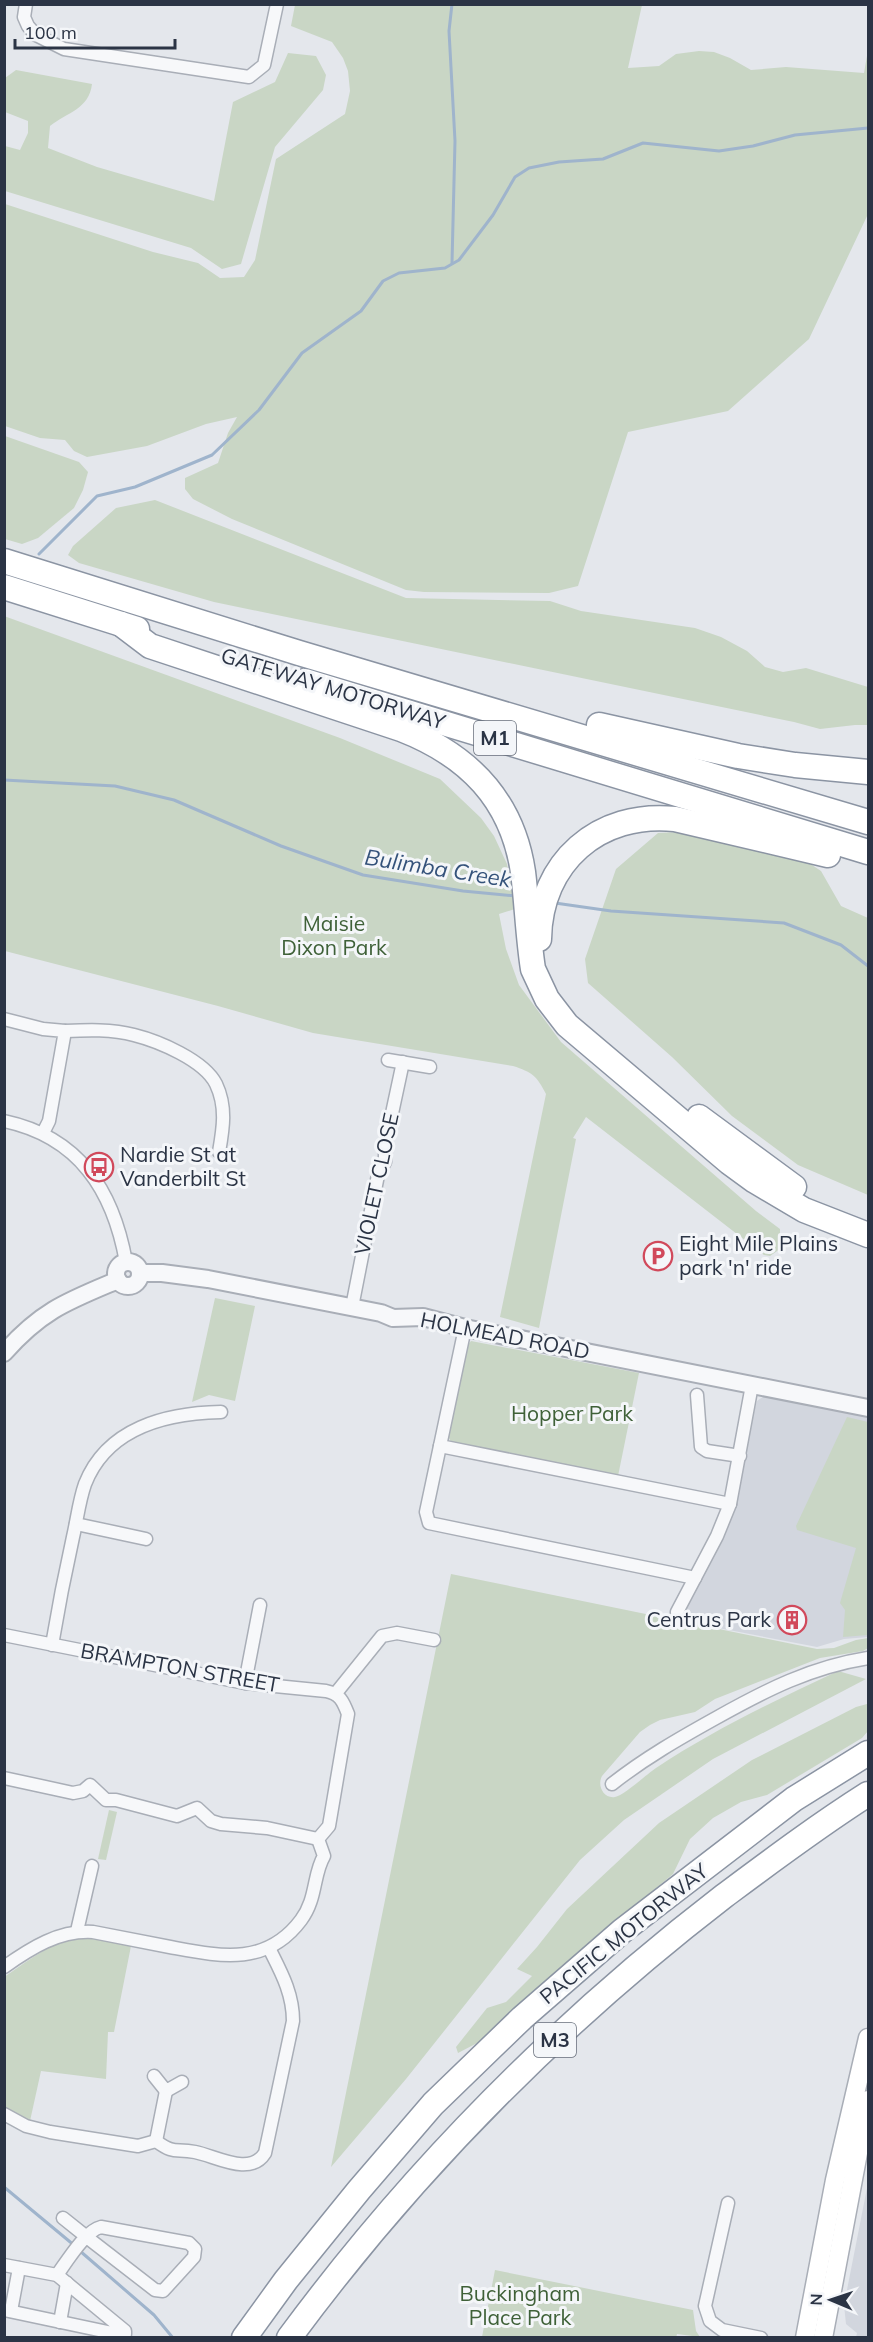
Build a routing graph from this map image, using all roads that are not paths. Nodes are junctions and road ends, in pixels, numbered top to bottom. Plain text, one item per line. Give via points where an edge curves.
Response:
1 (26, 4) edge
2 (277, 4) edge
3 (4, 561) edge
4 (4, 587) edge
5 (121, 624) junction
6 (534, 721) junction
7 (868, 772) edge
8 (868, 822) edge
9 (868, 852) edge
10 (868, 860) edge
11 (534, 916) junction
12 (4, 1018) edge
13 (64, 1031) junction
14 (388, 1060) dead end
15 (403, 1062) junction
16 (430, 1067) dead end
17 (4, 1120) edge
18 (43, 1133) junction
19 (219, 1152) dead end
20 (868, 1219) edge
21 (868, 1235) edge
22 (126, 1262) junction
23 (141, 1273) junction
24 (118, 1280) junction
25 (352, 1307) junction
26 (465, 1328) junction
27 (4, 1353) edge
28 (752, 1385) junction
29 (698, 1395) dead end
30 (868, 1408) edge
31 (221, 1412) dead end
32 (440, 1446) junction
33 (740, 1456) junction
34 (730, 1504) junction
35 (76, 1524) junction
36 (146, 1539) dead end
37 (695, 1578) junction
38 (260, 1605) dead end
39 (676, 1612) dead end
40 (4, 1635) edge
41 (434, 1640) dead end
42 (52, 1645) junction
43 (868, 1658) edge
44 (245, 1683) junction
45 (336, 1693) junction
46 (868, 1753) edge
47 (4, 1778) edge
48 (612, 1784) dead end
49 (868, 1794) edge
50 (318, 1839) junction
51 (92, 1866) dead end
52 (77, 1931) junction
53 (268, 1948) junction
54 (4, 1967) edge
55 (868, 2038) edge
56 (154, 2076) dead end
57 (182, 2082) dead end
58 (166, 2091) junction
59 (868, 2100) edge
60 (4, 2114) edge
61 (156, 2140) junction
62 (728, 2203) dead end
63 (63, 2218) dead end
64 (80, 2245) junction
65 (4, 2265) edge
66 (19, 2268) junction
67 (62, 2279) junction
68 (8, 2311) edge
69 (60, 2322) junction
70 (244, 2337) edge
71 (289, 2337) edge
72 (761, 2337) edge
73 (804, 2337) edge
74 (823, 2337) edge

1 - 2 street via 24,17 28,26 36,35 64,49 249,77 264,65
3 - 6 highway, GATEWAY MOTORWAY / M1
4 - 5 highway, GATEWAY MOTORWAY / M1
5 - 9 highway, GATEWAY MOTORWAY / M1
5 - 11 highway via 150,646 401,729 466,765 501,807 515,839
6 - 7 highway via 553,714 713,752
6 - 8 highway, GATEWAY MOTORWAY / M1
10 - 11 highway via 858,862 675,819 646,818 617,825 591,838 570,855
11 - 20 highway via 544,969 555,994 576,1020 775,1174 807,1194
11 - 21 highway via 533,969 538,984 567,1025 755,1181 804,1210
12 - 13 street
13 - 18 street via 49,1121
13 - 19 street via 132,1034 184,1056 203,1069 215,1082 223,1104
14 - 15 street
15 - 16 street
15 - 25 street, VIOLET CLOSE
17 - 18 street
18 - 22 street via 75,1155 102,1187
22 - 23 street via 134,1263
22 - 24 street via 117,1269
23 - 24 street, HOLMEAD ROAD via 131,1286
23 - 25 street, HOLMEAD ROAD via 208,1278
24 - 27 street, HOLMEAD ROAD via 54,1308
25 - 26 street, HOLMEAD ROAD via 393,1318 423,1317
26 - 28 street, HOLMEAD ROAD
26 - 32 street
28 - 30 street, HOLMEAD ROAD
28 - 33 street
29 - 33 street via 701,1447
31 - 35 street via 152,1421 111,1446 86,1482
32 - 34 street
32 - 37 street via 426,1512 429,1523
33 - 34 street
34 - 37 street
35 - 36 street
35 - 42 street
37 - 39 street
38 - 44 street
40 - 42 street, BRAMPTON STREET
41 - 45 street via 397,1633 382,1636
42 - 44 street, BRAMPTON STREET
43 - 48 street via 822,1668 765,1692 670,1743
44 - 45 street, BRAMPTON STREET
45 - 50 street via 348,1714 347,1727 329,1826
46 - 70 highway, PACIFIC MOTORWAY / M3 via 784,1806 622,1931 522,2018 433,2104 286,2280
47 - 50 street via 60,1789 82,1784 103,1787 116,1800 168,1814 177,1816 197,1808 211,1821 221,1824 267,1828
49 - 71 highway, PACIFIC MOTORWAY / M3 via 761,1868 583,2013 452,2141 389,2211
50 - 53 street via 323,1853 309,1906 288,1934
51 - 52 street
52 - 53 street via 219,1956
52 - 54 street via 51,1939
53 - 61 street via 291,1998 293,2021 265,2153 261,2159 245,2164 232,2163
55 - 73 main road
56 - 58 street
57 - 58 street
58 - 61 street
59 - 74 main road
60 - 61 street via 33,2128 125,2142
62 - 72 street via 705,2306 710,2321 722,2330
63 - 64 street
64 - 64 street via 93,2228 101,2227 189,2243 195,2249 194,2257 163,2291 155,2290
64 - 67 street
65 - 66 street
66 - 67 street
66 - 68 street
67 - 69 street
67 - 69 street via 125,2334
68 - 69 street

